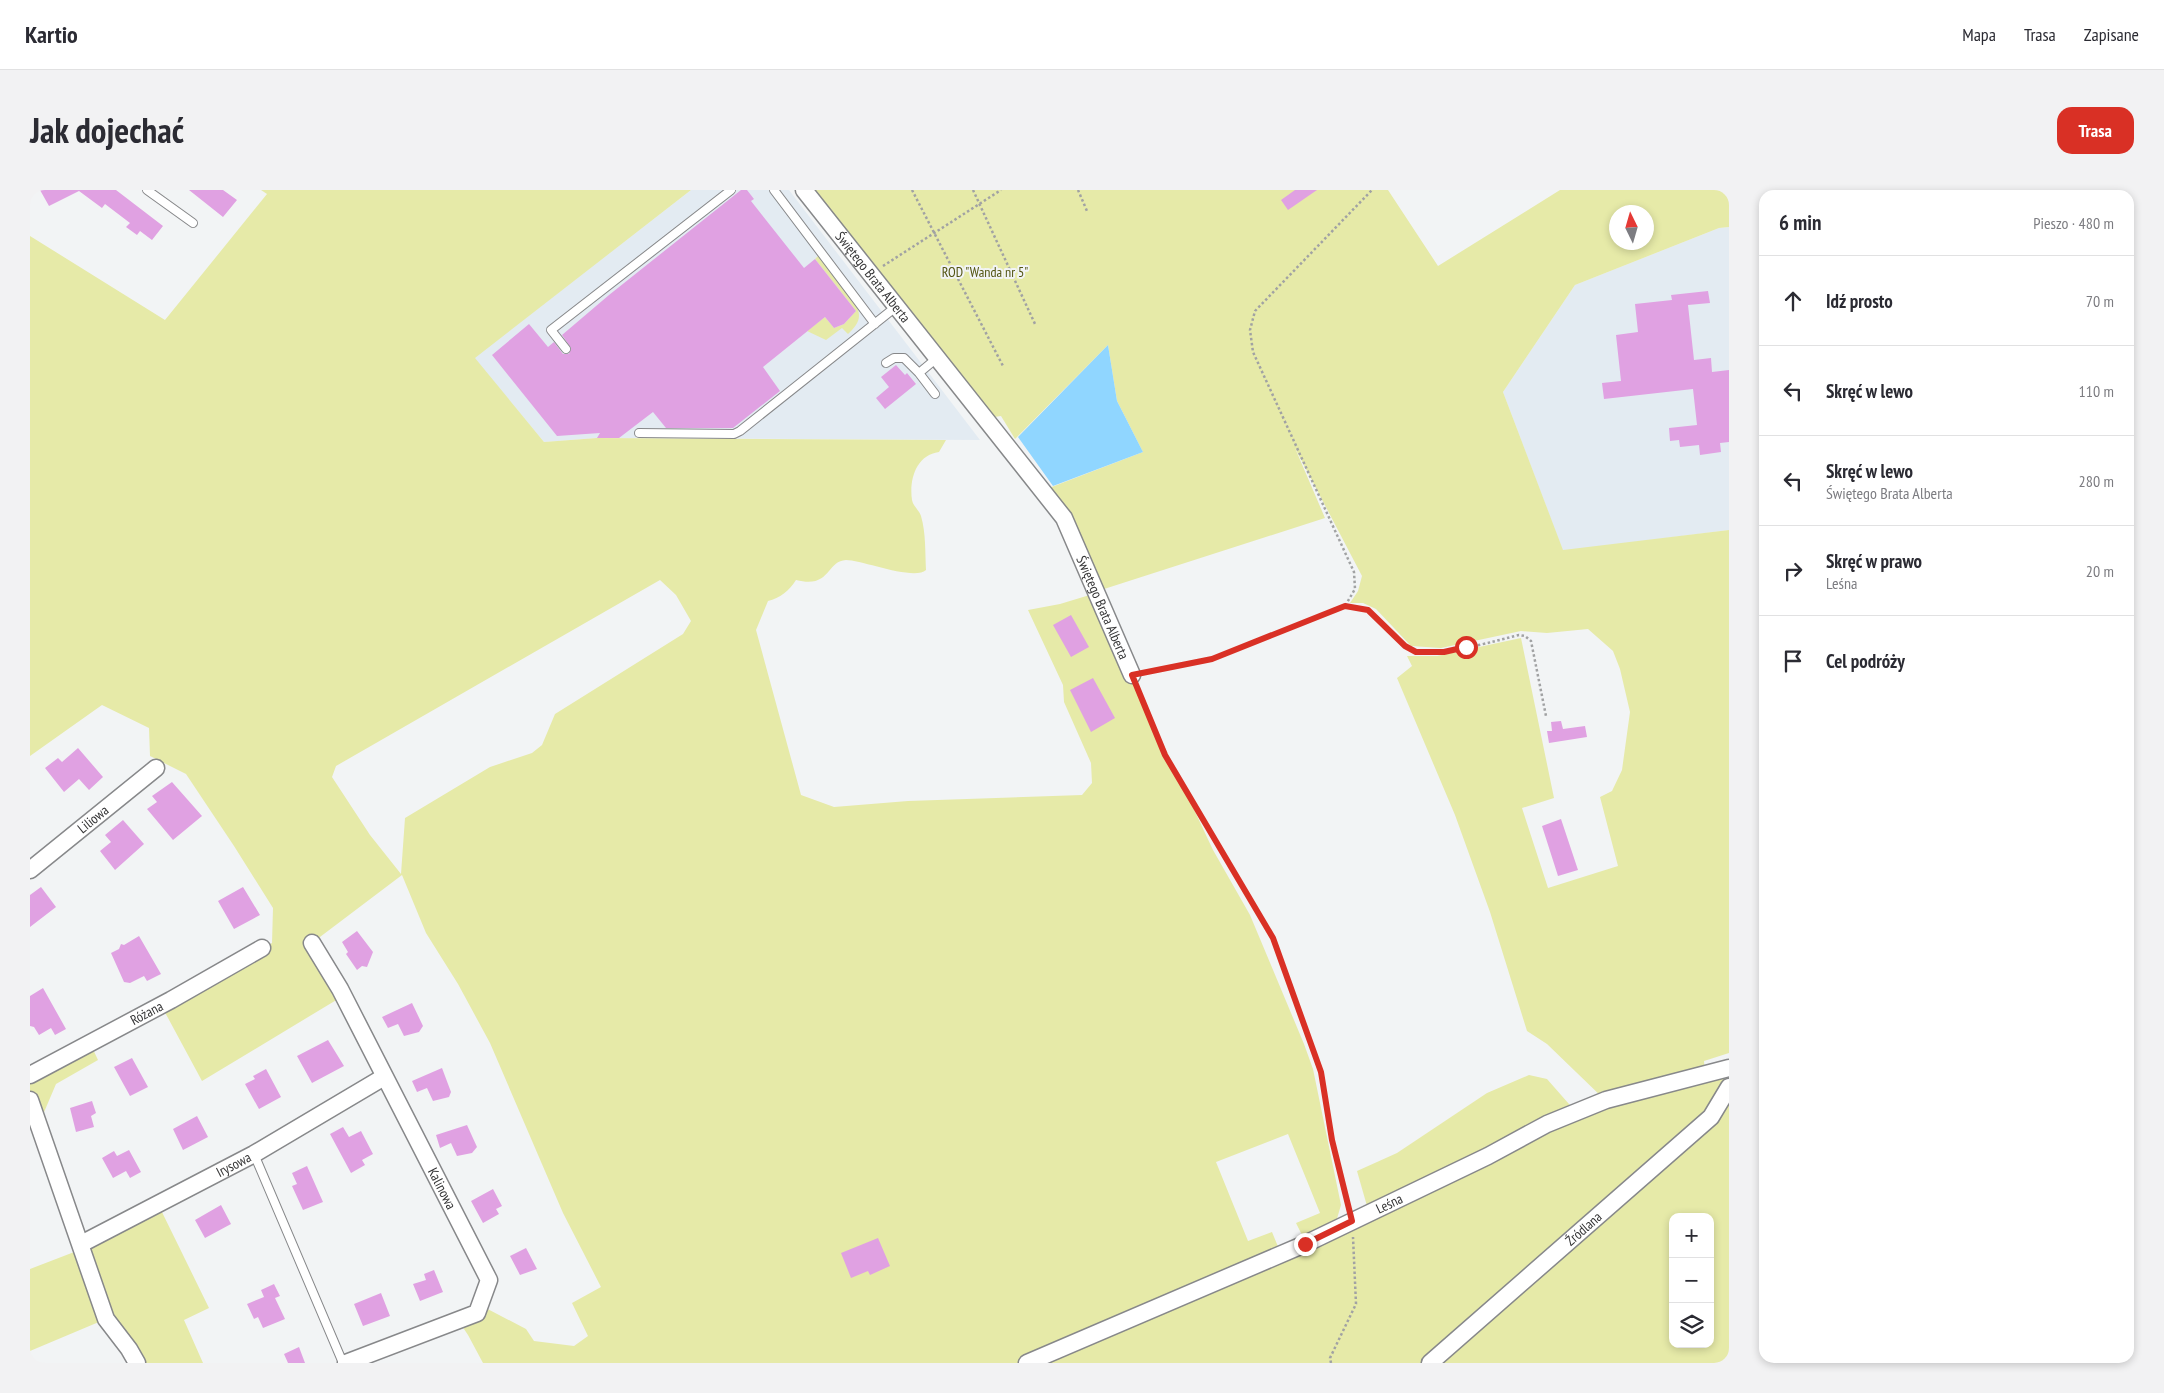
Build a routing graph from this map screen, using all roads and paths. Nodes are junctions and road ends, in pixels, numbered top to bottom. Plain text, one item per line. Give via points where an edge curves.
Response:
1 (147, 190) edge
2 (731, 190) edge
3 (774, 190) edge
4 (804, 190) edge
5 (912, 190) edge
6 (972, 190) edge
7 (1001, 190) edge
8 (1078, 190) edge
9 (1372, 190) edge
10 (979, 205) junction
11 (1087, 210) dead end
12 (193, 223) dead end
13 (934, 234) junction
14 (871, 273) junction
15 (897, 306) junction
16 (875, 324) junction
17 (1035, 324) dead end
18 (566, 349) dead end
19 (937, 358) junction
20 (886, 363) dead end
21 (1003, 366) dead end
22 (919, 373) junction
23 (935, 394) dead end
24 (639, 432) dead end
25 (1345, 606) junction
26 (1132, 675) junction
27 (1546, 716) dead end
28 (156, 768) dead end
29 (30, 870) edge
30 (312, 943) dead end
31 (262, 948) dead end
32 (1729, 1068) edge
33 (32, 1069) edge
34 (384, 1078) junction
35 (1729, 1087) edge
36 (30, 1100) edge
37 (254, 1154) junction
38 (1352, 1221) junction
39 (81, 1244) junction
40 (137, 1363) edge
41 (343, 1363) edge
42 (346, 1363) edge
43 (1027, 1363) edge
44 (1331, 1363) edge
45 (1430, 1363) edge

1 - 12 lane
2 - 18 lane via 551,330
3 - 16 lane
4 - 14 street, Świętego Brata Alberta
5 - 13 path
6 - 10 path
7 - 10 path
8 - 11 path
9 - 25 path via 1255,311 1250,330 1253,352 1354,572 1355,589
10 - 13 path
10 - 17 path
13 - 14 path
13 - 21 path
14 - 15 street, Świętego Brata Alberta
15 - 16 lane
15 - 19 street, Świętego Brata Alberta
16 - 24 lane via 740,432
19 - 22 lane
19 - 26 street, Świętego Brata Alberta via 1064,518
20 - 22 lane via 897,357 904,358
22 - 23 lane
25 - 26 path via 1212,659
25 - 27 path via 1368,610 1405,646 1416,652 1444,652 1525,636 1531,641
26 - 38 path, Świętego Brata Alberta via 1165,755 1273,938 1321,1072 1332,1140
28 - 29 street, Liliowa
30 - 34 street, Kalinowa via 340,989
31 - 33 street, Różana via 171,1000
32 - 38 street, Leśna via 1606,1100 1547,1124
34 - 37 street, Irysowa
34 - 42 street, Kalinowa via 489,1280 477,1313
35 - 45 street, Źródlana via 1711,1117
36 - 39 street
37 - 39 street, Irysowa
37 - 41 lane
38 - 43 street, Leśna
38 - 44 path, Świętego Brata Alberta via 1356,1304 1330,1358
39 - 40 street via 106,1319

